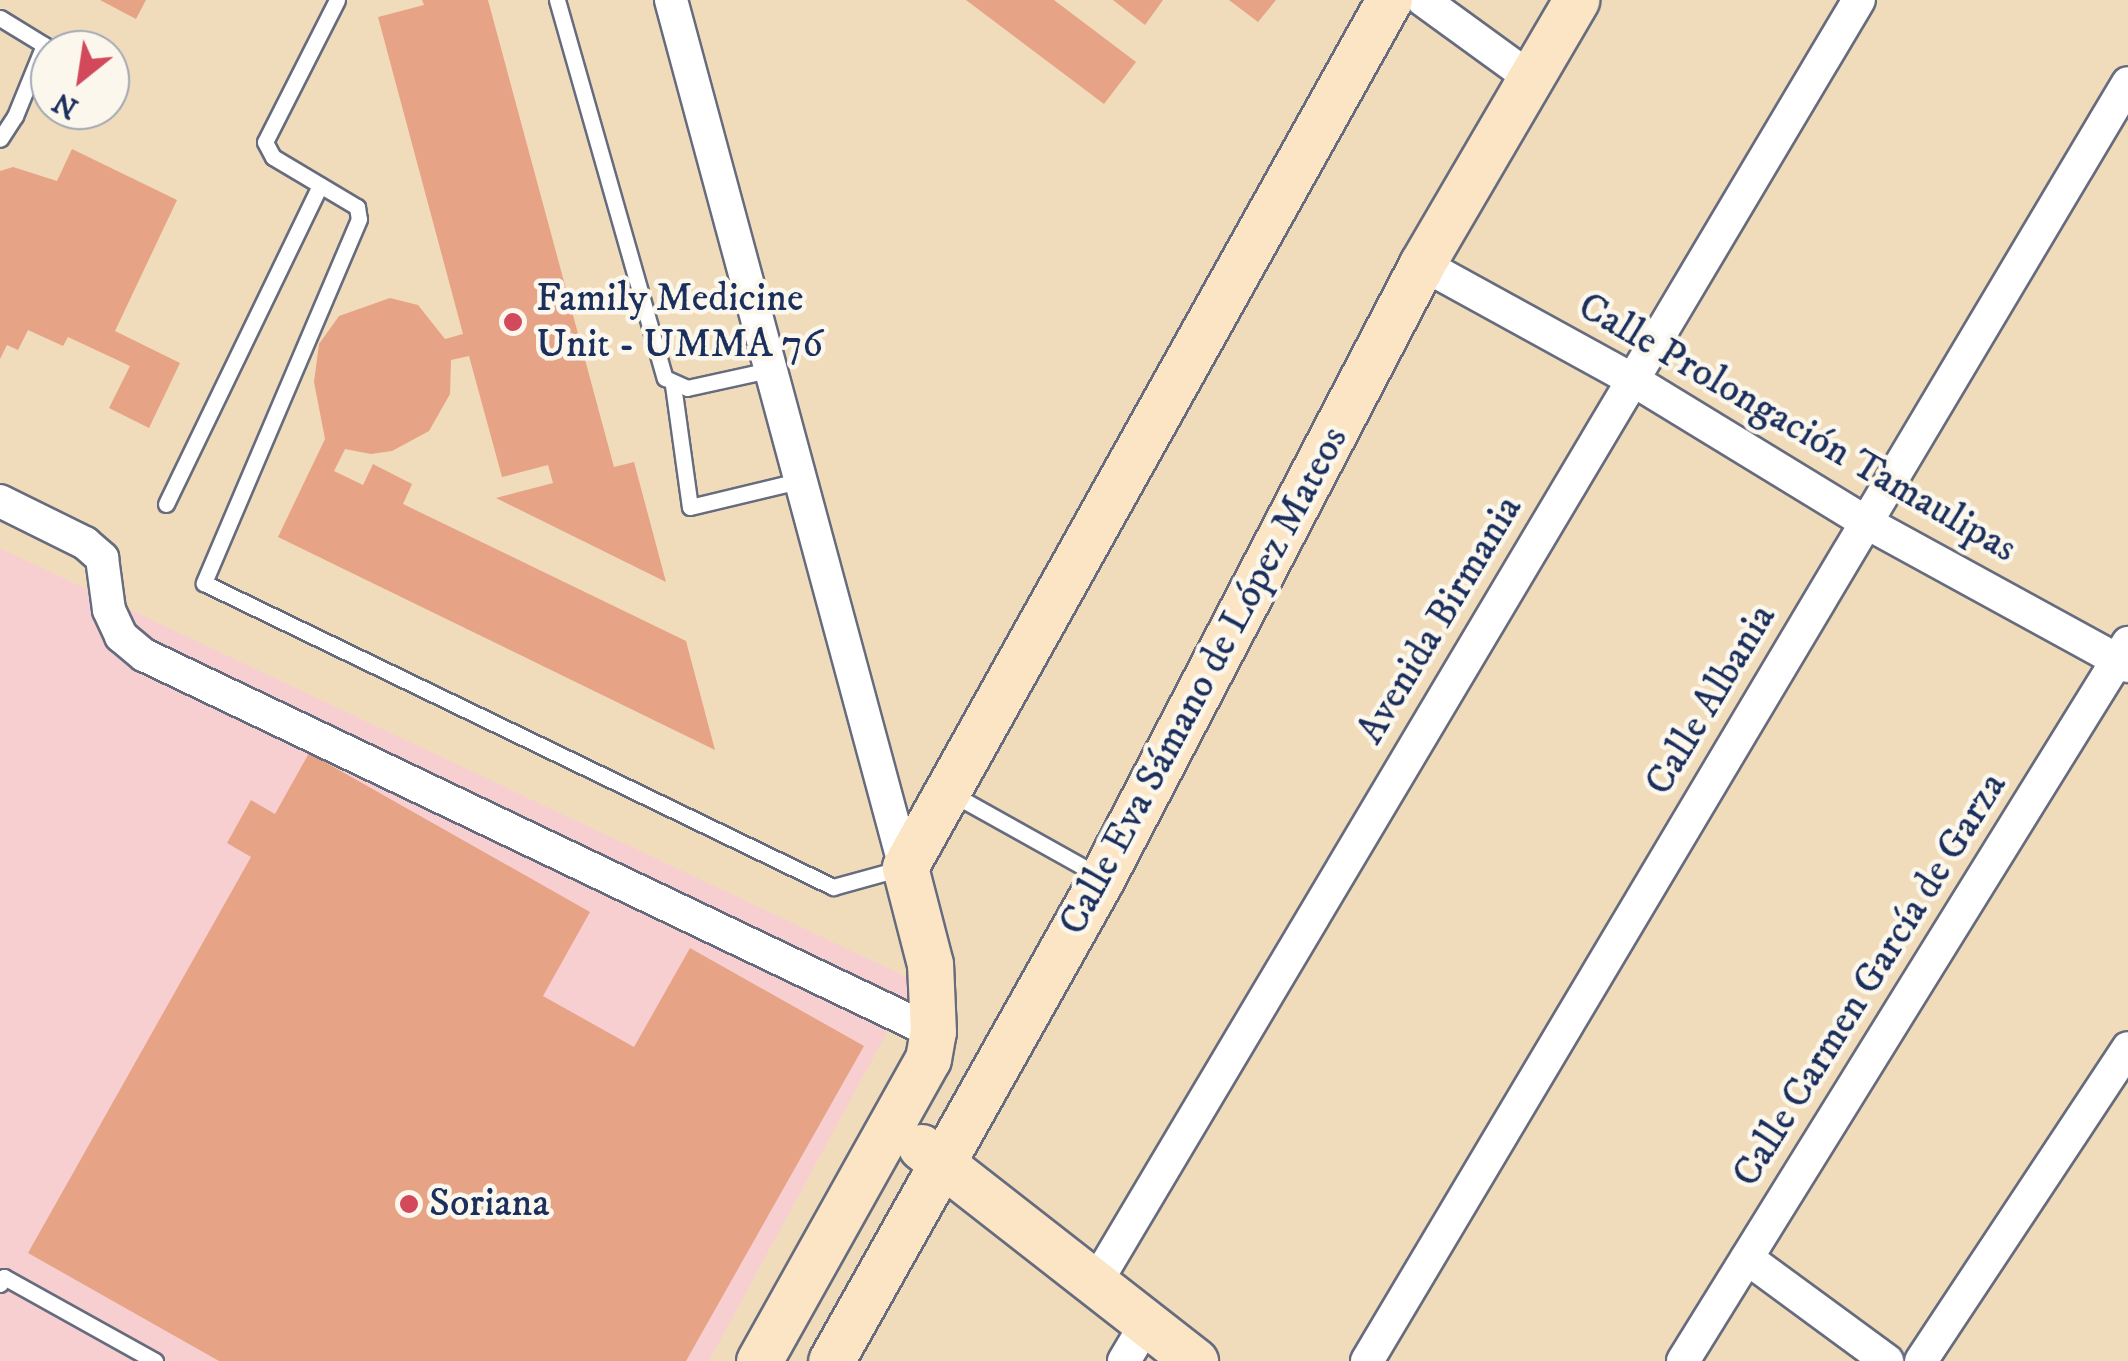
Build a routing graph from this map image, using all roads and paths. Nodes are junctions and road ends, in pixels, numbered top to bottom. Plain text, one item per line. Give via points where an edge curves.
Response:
1 (336, 0) edge
2 (557, 0) edge
3 (671, 0) edge
4 (1389, 0) edge
5 (1424, 0) edge
6 (1576, 0) edge
7 (1859, 0) edge
8 (0, 18) edge
9 (1529, 78) junction
10 (2128, 82) edge
11 (0, 139) edge
12 (320, 185) junction
13 (1422, 264) junction
14 (769, 370) junction
15 (1633, 380) junction
16 (673, 385) junction
17 (798, 481) junction
18 (0, 501) edge
19 (166, 504) dead end
20 (1867, 522) junction
21 (2125, 656) edge
22 (948, 791) junction
23 (905, 867) junction
24 (1102, 878) junction
25 (933, 1032) junction
26 (2128, 1048) edge
27 (891, 1125) junction
28 (944, 1165) junction
29 (1747, 1258) junction
30 (0, 1284) edge
31 (1095, 1284) junction
32 (1136, 1342) edge
33 (156, 1361) edge
34 (759, 1361) edge
35 (832, 1361) edge
36 (1194, 1361) edge
37 (1367, 1361) edge
38 (1683, 1361) edge
39 (1887, 1361) edge
40 (1921, 1361) edge

1 - 12 lane via 266,142 274,157
2 - 16 lane via 665,378
3 - 14 street
4 - 22 main road
5 - 9 street
6 - 9 main road, Calle Eva Sámano de López Mateos
7 - 15 street, Avenida Birmania
8 - 11 lane via 44,45
9 - 13 main road, Calle Eva Sámano de López Mateos
10 - 20 street, Calle Albania
12 - 19 lane
12 - 23 lane via 357,207 359,219 204,584 833,887
13 - 15 street, Calle Prolongación Tamaulipas
13 - 24 main road, Calle Eva Sámano de López Mateos
14 - 16 lane via 688,388
14 - 17 street
15 - 20 street, Calle Prolongación Tamaulipas
15 - 31 street, Avenida Birmania
16 - 17 lane via 690,507
17 - 23 street
18 - 25 street via 102,558 109,610 122,636 144,655
20 - 21 street, Calle Prolongación Tamaulipas
20 - 37 street, Calle Albania
21 - 29 street, Calle Carmen García de Garza
22 - 23 main road
22 - 24 lane
23 - 25 main road via 930,964
24 - 28 main road, Calle Eva Sámano de López Mateos
25 - 27 main road via 928,1059
26 - 40 street
27 - 28 main road
27 - 34 main road
28 - 31 main road
28 - 35 main road, Calle Eva Sámano de López Mateos
29 - 38 street, Calle Carmen García de Garza
29 - 39 street
30 - 33 lane via 4,1277
31 - 32 main road
32 - 36 main road

